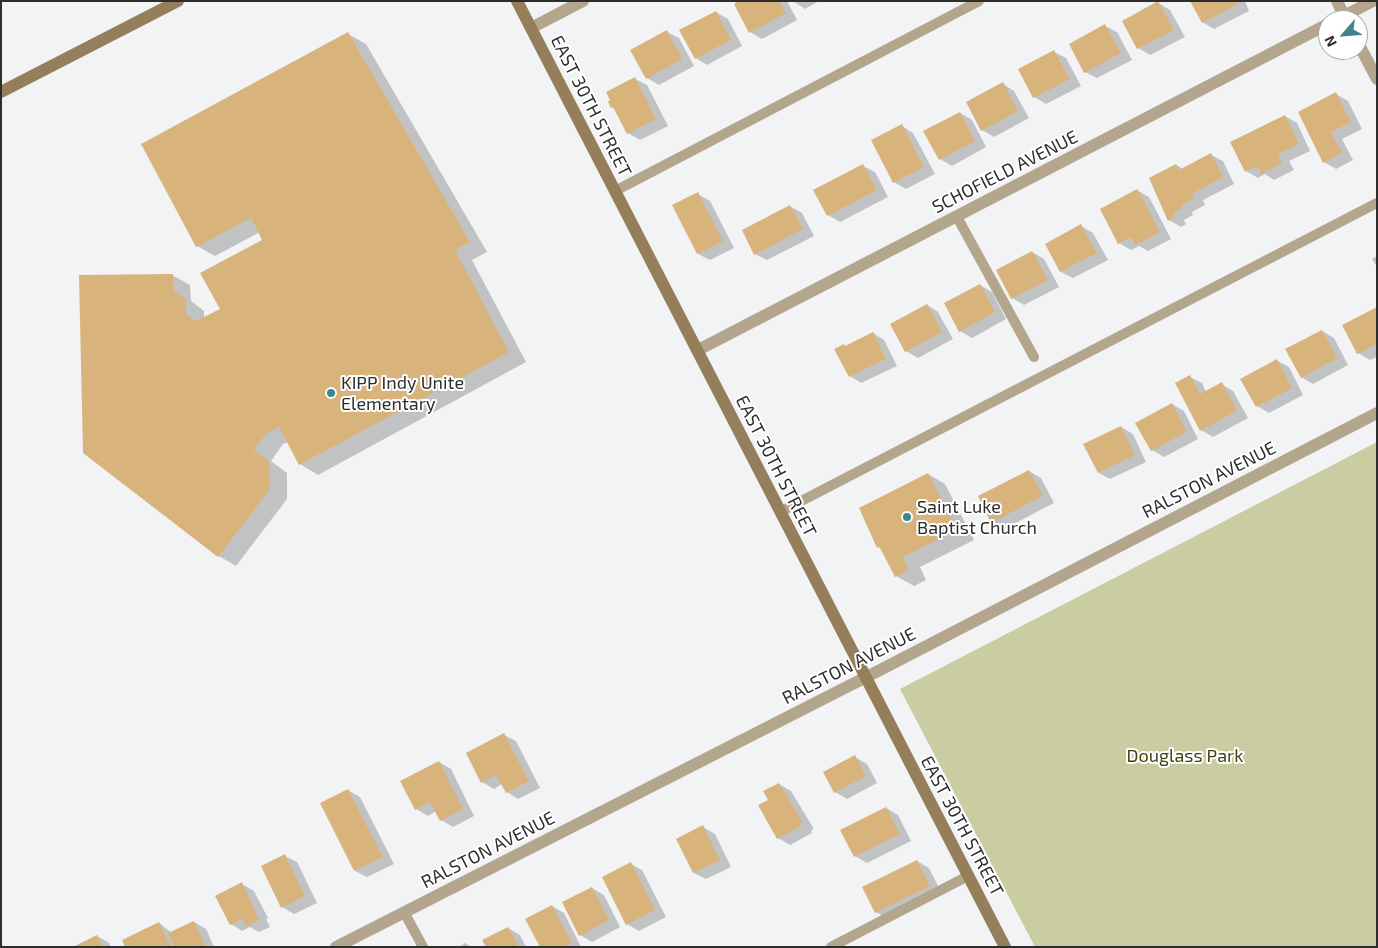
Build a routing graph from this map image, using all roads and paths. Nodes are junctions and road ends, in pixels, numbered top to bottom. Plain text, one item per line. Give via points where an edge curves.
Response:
1 (178, 1) edge
2 (517, 1) edge
3 (583, 1) edge
4 (979, 1) edge
5 (1373, 1) edge
6 (1358, 10) edge
7 (531, 28) junction
8 (1318, 29) edge
9 (1367, 60) edge
10 (1377, 79) edge
11 (1, 92) edge
12 (615, 191) junction
13 (1377, 203) edge
14 (956, 216) junction
15 (698, 350) junction
16 (1034, 357) dead end
17 (1377, 412) edge
18 (780, 512) junction
19 (865, 678) junction
20 (968, 876) junction
21 (404, 912) junction
22 (336, 947) edge
23 (423, 947) edge
24 (831, 947) edge
25 (1005, 947) edge

1 - 11 main road
2 - 7 main road, EAST 30TH STREET
3 - 7 street
4 - 12 lane
5 - 6 street
7 - 12 main road, EAST 30TH STREET
8 - 14 street, SCHOFIELD AVENUE
9 - 10 street
12 - 15 main road, EAST 30TH STREET
13 - 18 lane
14 - 15 street, SCHOFIELD AVENUE
14 - 16 lane
15 - 18 main road, EAST 30TH STREET
17 - 19 street, RALSTON AVENUE
18 - 19 main road, EAST 30TH STREET
19 - 20 main road, EAST 30TH STREET
19 - 21 street, RALSTON AVENUE
20 - 24 lane
20 - 25 main road, EAST 30TH STREET
21 - 22 street, RALSTON AVENUE
21 - 23 lane

